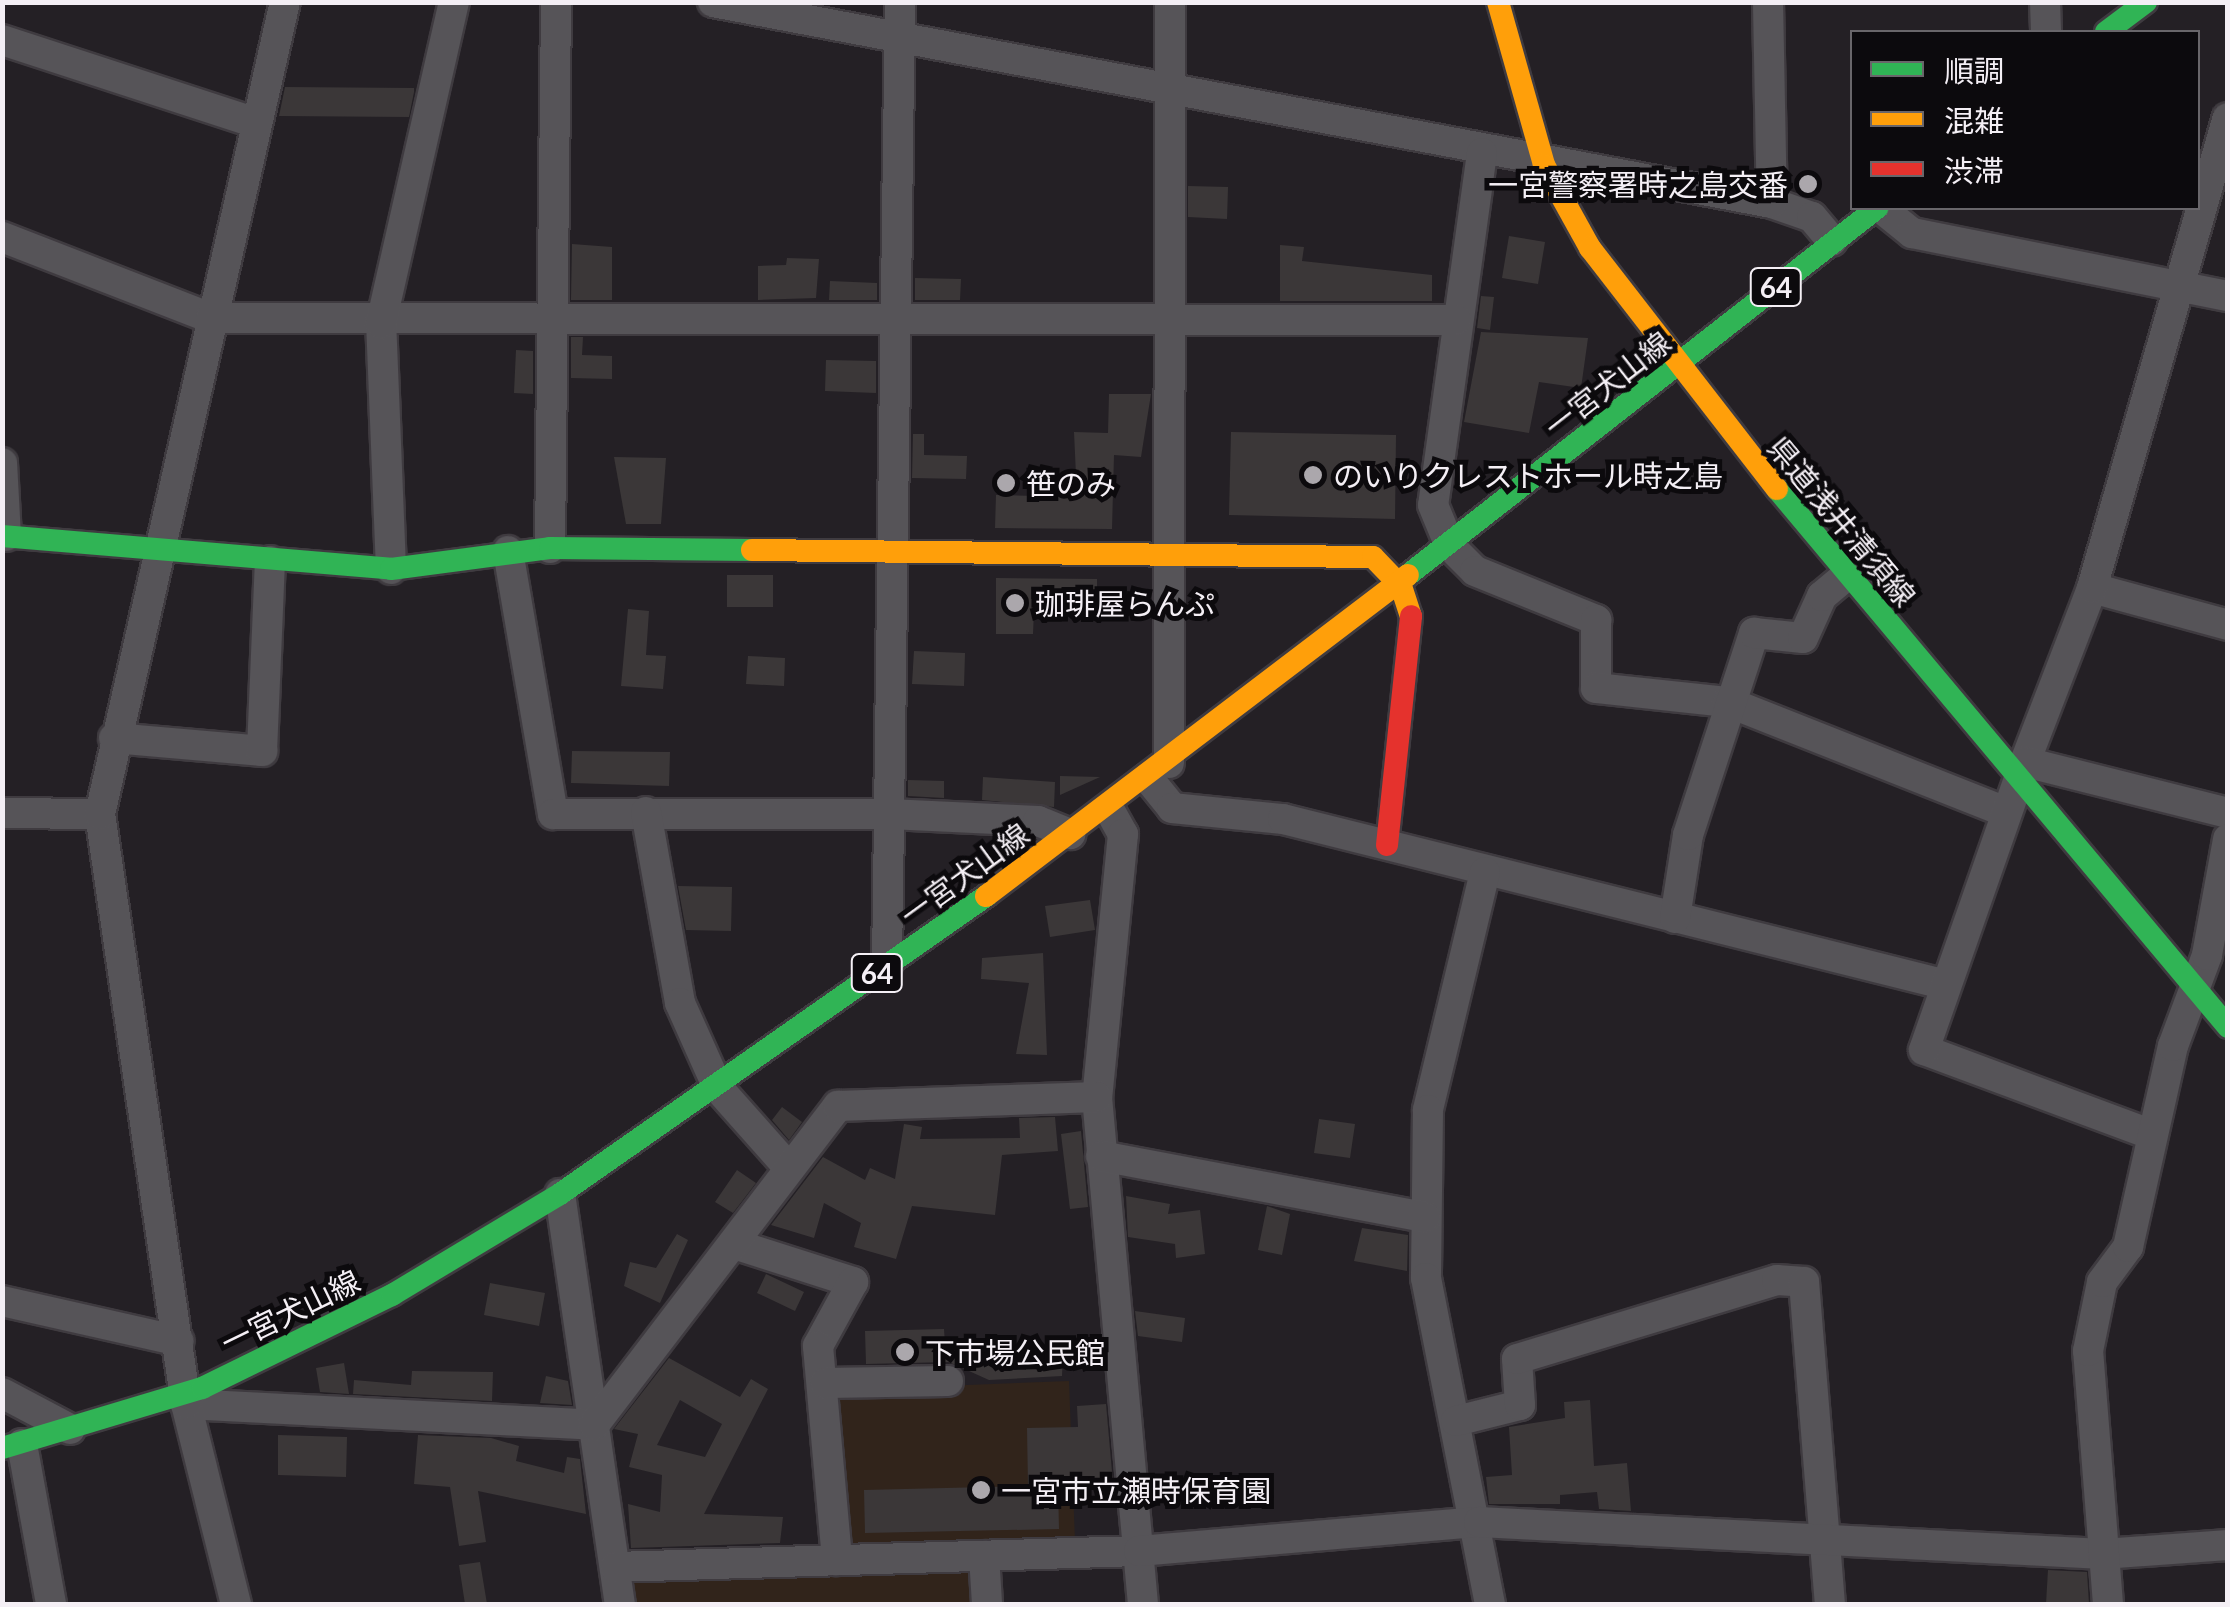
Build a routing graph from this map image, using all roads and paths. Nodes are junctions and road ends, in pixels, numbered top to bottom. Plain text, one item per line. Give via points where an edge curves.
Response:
1 (285, 2) edge
2 (454, 2) edge
3 (556, 2) edge
4 (713, 2) edge
5 (900, 2) edge
6 (1170, 2) edge
7 (1498, 2) edge
8 (1768, 2) edge
9 (2045, 2) edge
10 (2146, 2) edge
11 (2046, 30) edge
12 (2109, 30) edge
13 (900, 35) junction
14 (2, 40) edge
15 (1170, 88) junction
16 (2228, 118) edge
17 (256, 123) junction
18 (1482, 153) junction
19 (1544, 165) junction
20 (1772, 202) junction
21 (1876, 210) edge
22 (1882, 210) edge
23 (2, 236) edge
24 (1832, 241) junction
25 (2177, 286) junction
26 (2228, 296) edge
27 (211, 318) junction
28 (1456, 320) junction
29 (552, 321) junction
30 (1167, 322) junction
31 (381, 323) junction
32 (898, 323) junction
33 (1676, 368) junction
34 (2, 463) edge
35 (4, 536) edge
36 (1450, 546) junction
37 (550, 548) junction
38 (895, 550) junction
39 (157, 551) junction
40 (508, 551) junction
41 (1168, 553) junction
42 (270, 562) junction
43 (391, 569) junction
44 (1846, 575) junction
45 (1401, 586) junction
46 (2092, 588) junction
47 (2228, 624) edge
48 (1728, 702) junction
49 (114, 738) junction
50 (2020, 768) junction
51 (1158, 771) junction
52 (1108, 809) junction
53 (2003, 811) junction
54 (2, 812) edge
55 (646, 812) junction
56 (100, 814) junction
57 (889, 814) junction
58 (2228, 814) edge
59 (1071, 834) junction
60 (2228, 840) edge
61 (1387, 845) junction
62 (1484, 872) junction
63 (1675, 918) junction
64 (887, 966) junction
65 (1943, 984) junction
66 (2217, 1011) edge
67 (718, 1088) junction
68 (1097, 1097) junction
69 (2150, 1134) junction
70 (1101, 1156) junction
71 (789, 1168) junction
72 (560, 1194) junction
73 (1426, 1218) junction
74 (737, 1244) junction
75 (2, 1300) edge
76 (179, 1341) junction
77 (948, 1381) dead end
78 (825, 1383) junction
79 (2, 1393) edge
80 (186, 1399) junction
81 (1456, 1421) junction
82 (594, 1425) junction
83 (70, 1429) junction
84 (12, 1446) edge
85 (1479, 1522) junction
86 (1825, 1540) junction
87 (2228, 1545) edge
88 (1139, 1551) junction
89 (2103, 1554) junction
90 (984, 1556) junction
91 (837, 1560) junction
92 (616, 1568) junction
93 (51, 1604) edge
94 (236, 1604) edge
95 (620, 1604) edge
96 (987, 1604) edge
97 (1144, 1604) edge
98 (1490, 1604) edge
99 (1830, 1604) edge
100 (2108, 1604) edge

1 - 17 street
2 - 31 street
3 - 29 street
4 - 13 street
5 - 13 street
6 - 15 street
7 - 19 main road, 県道浅井清須線
8 - 20 street
9 - 11 street
10 - 12 main road
13 - 15 street
13 - 32 street
14 - 17 street
15 - 18 street
15 - 30 street
16 - 25 street
17 - 27 street
18 - 19 street
18 - 28 street
19 - 20 street
19 - 33 main road, 県道浅井清須線 via 1590,248
20 - 24 street via 1812,217
21 - 24 main road, 一宮犬山線 / 64
22 - 25 street via 1912,233
23 - 27 street
24 - 33 main road, 一宮犬山線 / 64
25 - 26 street
25 - 46 street
27 - 31 street
27 - 39 street
28 - 30 street
28 - 36 street via 1434,505
29 - 31 street
29 - 32 street
29 - 37 street
30 - 32 street
30 - 41 street
31 - 43 street
32 - 38 street
33 - 36 main road, 一宮犬山線 / 64
33 - 44 main road, 県道浅井清須線
34 - 35 street
35 - 39 main road
36 - 45 main road, 一宮犬山線 / 64
36 - 48 street via 1475,571 1596,620 1596,688
37 - 38 main road
37 - 40 main road
38 - 41 main road
38 - 57 street
39 - 42 main road
39 - 49 street
40 - 43 main road
40 - 55 street via 553,814
41 - 45 main road via 1373,557
41 - 51 street
42 - 43 main road
42 - 49 street via 262,751
44 - 48 street via 1822,596 1803,638 1754,633
44 - 50 main road, 県道浅井清須線
45 - 51 main road, 一宮犬山線 / 64
45 - 61 main road via 1416,630
46 - 47 street
46 - 50 street
48 - 53 street
48 - 63 street via 1688,835
49 - 56 street
50 - 53 street
50 - 58 street
50 - 66 main road, 県道浅井清須線
51 - 52 main road, 一宮犬山線 / 64
51 - 61 street via 1172,808 1283,819
52 - 59 main road, 一宮犬山線 / 64
52 - 68 street via 1123,834
53 - 65 street
54 - 56 street
55 - 57 street
55 - 67 street via 680,1003
56 - 76 street
57 - 59 street via 1038,821
57 - 64 street
59 - 64 main road, 一宮犬山線 / 64
60 - 66 street
61 - 62 street
62 - 63 street
62 - 73 street via 1434,1064
63 - 65 street
64 - 67 main road, 一宮犬山線 / 64
65 - 69 street via 1924,1050
66 - 69 street
67 - 71 street
67 - 72 main road, 一宮犬山線 / 64
68 - 70 street
68 - 71 street via 838,1106
69 - 89 street via 2128,1247 2102,1282 2088,1351
70 - 73 street
70 - 88 street
71 - 74 street
72 - 80 main road, 一宮犬山線 / 64 via 392,1295
72 - 82 street
73 - 81 street via 1426,1278
74 - 78 street via 853,1282 818,1346
74 - 82 street
75 - 76 street
76 - 80 street
77 - 78 street
78 - 91 street
79 - 83 street
80 - 82 street
80 - 83 main road, 一宮犬山線 / 64
80 - 94 street
81 - 85 street
81 - 86 street via 1520,1405 1517,1358 1776,1280 1804,1282
82 - 92 street
83 - 84 main road, 一宮犬山線 / 64
84 - 93 street
85 - 86 street
85 - 88 street
85 - 98 street
86 - 89 street
86 - 99 street
87 - 89 street
88 - 90 street
88 - 97 street
89 - 100 street
90 - 91 street
90 - 96 street
91 - 92 street
92 - 95 street

